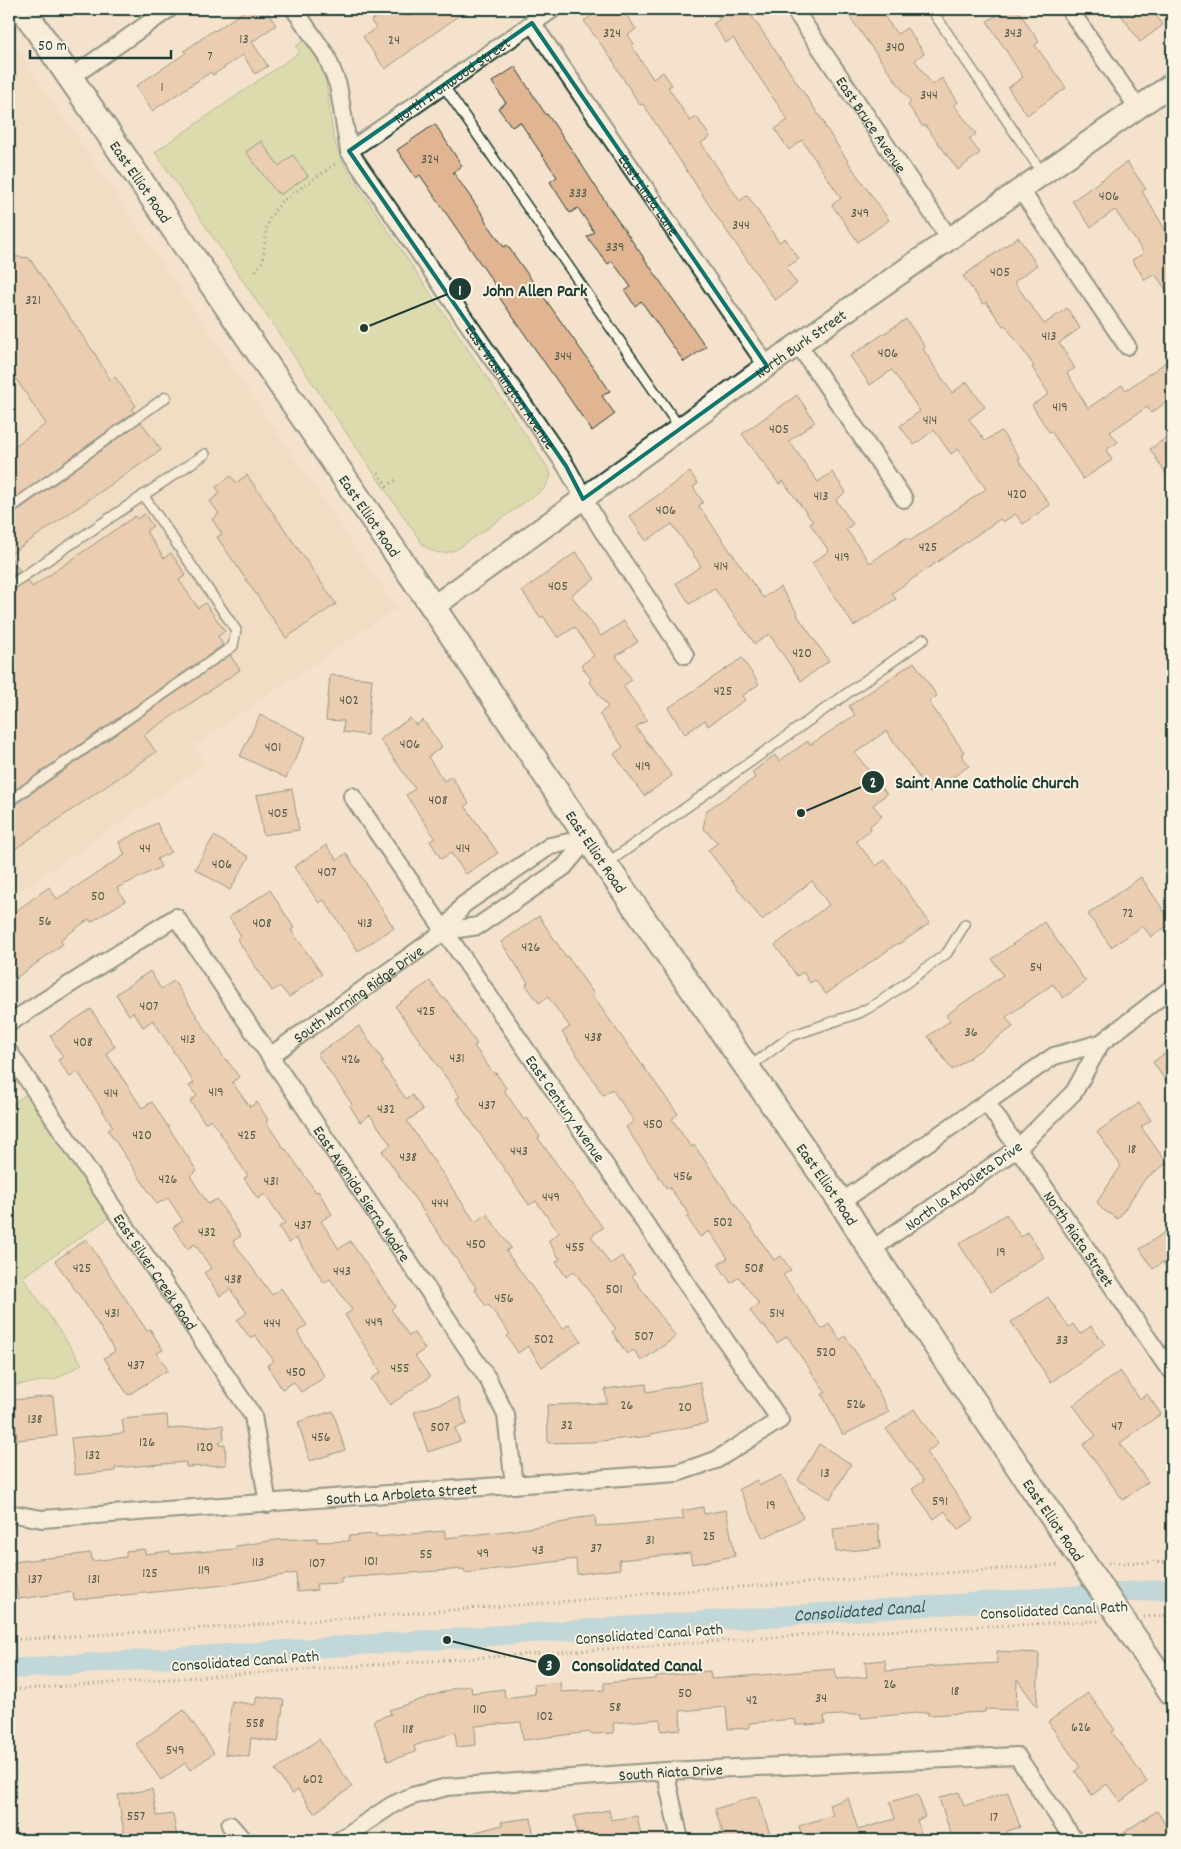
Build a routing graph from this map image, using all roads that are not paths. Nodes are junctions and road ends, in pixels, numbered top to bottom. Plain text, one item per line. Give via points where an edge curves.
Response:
1 (23, 9) edge
2 (169, 9) edge
3 (294, 9) edge
4 (553, 9) edge
5 (794, 9) edge
6 (931, 9) edge
7 (1069, 9) edge
8 (532, 23) junction
9 (70, 78) junction
10 (1172, 84) edge
11 (443, 85) junction
12 (1138, 108) junction
13 (344, 156) junction
14 (1043, 174) junction
15 (1020, 189) junction
16 (949, 238) junction
17 (798, 344) junction
18 (1127, 346) dead end
19 (768, 366) junction
20 (166, 397) dead end
21 (680, 428) junction
22 (205, 454) dead end
23 (144, 495) junction
24 (583, 499) junction
25 (904, 499) dead end
26 (9, 509) edge
27 (9, 586) edge
28 (433, 607) junction
29 (924, 639) dead end
30 (685, 655) dead end
31 (352, 796) dead end
32 (9, 801) edge
33 (588, 838) junction
34 (606, 864) junction
35 (965, 924) dead end
36 (444, 932) junction
37 (1172, 988) edge
38 (9, 1023) edge
39 (1101, 1043) junction
40 (9, 1052) edge
41 (270, 1056) junction
42 (747, 1069) junction
43 (987, 1103) junction
44 (1018, 1148) junction
45 (841, 1202) junction
46 (871, 1250) junction
47 (1172, 1371) edge
48 (780, 1420) joint
49 (514, 1485) junction
50 (268, 1504) junction
51 (9, 1513) edge
52 (1172, 1693) edge
53 (665, 1770) junction
54 (230, 1825) dead end
55 (243, 1840) edge
56 (340, 1840) edge
57 (680, 1840) edge
58 (1074, 1840) edge

1 - 9 main road, East Elliot Road
2 - 9 street
3 - 13 street, East Washington Avenue via 326,55 338,85
4 - 8 street, North Ironwood Street
5 - 16 street, East Bruce Avenue
6 - 14 lane
7 - 12 street
8 - 11 street, North Ironwood Street
8 - 19 street, East Linda Lane
9 - 28 main road, East Elliot Road
10 - 12 street, North Burk Street
11 - 13 street, North Ironwood Street
11 - 21 lane
12 - 14 street, North Burk Street
13 - 24 street, East Washington Avenue via 566,466
14 - 15 street, North Burk Street
15 - 16 street, North Burk Street
15 - 18 street
16 - 17 street, North Burk Street
17 - 19 street, North Burk Street
17 - 25 street
19 - 21 street, North Burk Street
20 - 26 lane
21 - 24 street, North Burk Street
22 - 23 lane
23 - 27 lane
23 - 32 lane via 236,630 233,646
24 - 28 street, North Burk Street
24 - 30 street, East Washington Avenue
28 - 33 main road, East Elliot Road
29 - 34 lane
31 - 36 street, East Century Avenue
33 - 34 main road, East Elliot Road
33 - 36 street, South Morning Ridge Drive via 564,867 478,926
33 - 36 street, South Morning Ridge Drive via 550,846 463,905
34 - 42 main road, East Elliot Road
35 - 42 lane via 947,953 880,1002 859,1014 791,1036
36 - 41 street, South Morning Ridge Drive
36 - 48 street, East Century Avenue
37 - 39 street, North la Arboleta Drive
38 - 41 street, East Avenida Sierra Madre via 176,916
39 - 43 street, North la Arboleta Drive via 1054,1056
39 - 44 street, North la Arboleta Drive via 1074,1092
40 - 50 street, East Silver Creek Road via 253,1416
41 - 49 street, East Avenida Sierra Madre via 488,1379 506,1414
42 - 45 main road, East Elliot Road
43 - 44 street, North Riata Street
43 - 45 street, North la Arboleta Drive
44 - 46 street, North la Arboleta Drive
44 - 47 street, North Riata Street
45 - 46 main road, East Elliot Road
46 - 52 main road, East Elliot Road
48 - 49 street, South La Arboleta Street via 716,1460 677,1473
49 - 50 street, South La Arboleta Street
50 - 51 street, South La Arboleta Street via 42,1519
53 - 56 street, South Riata Drive via 447,1787 412,1796
53 - 57 street
53 - 58 street, South Riata Drive via 1017,1756
54 - 55 street

